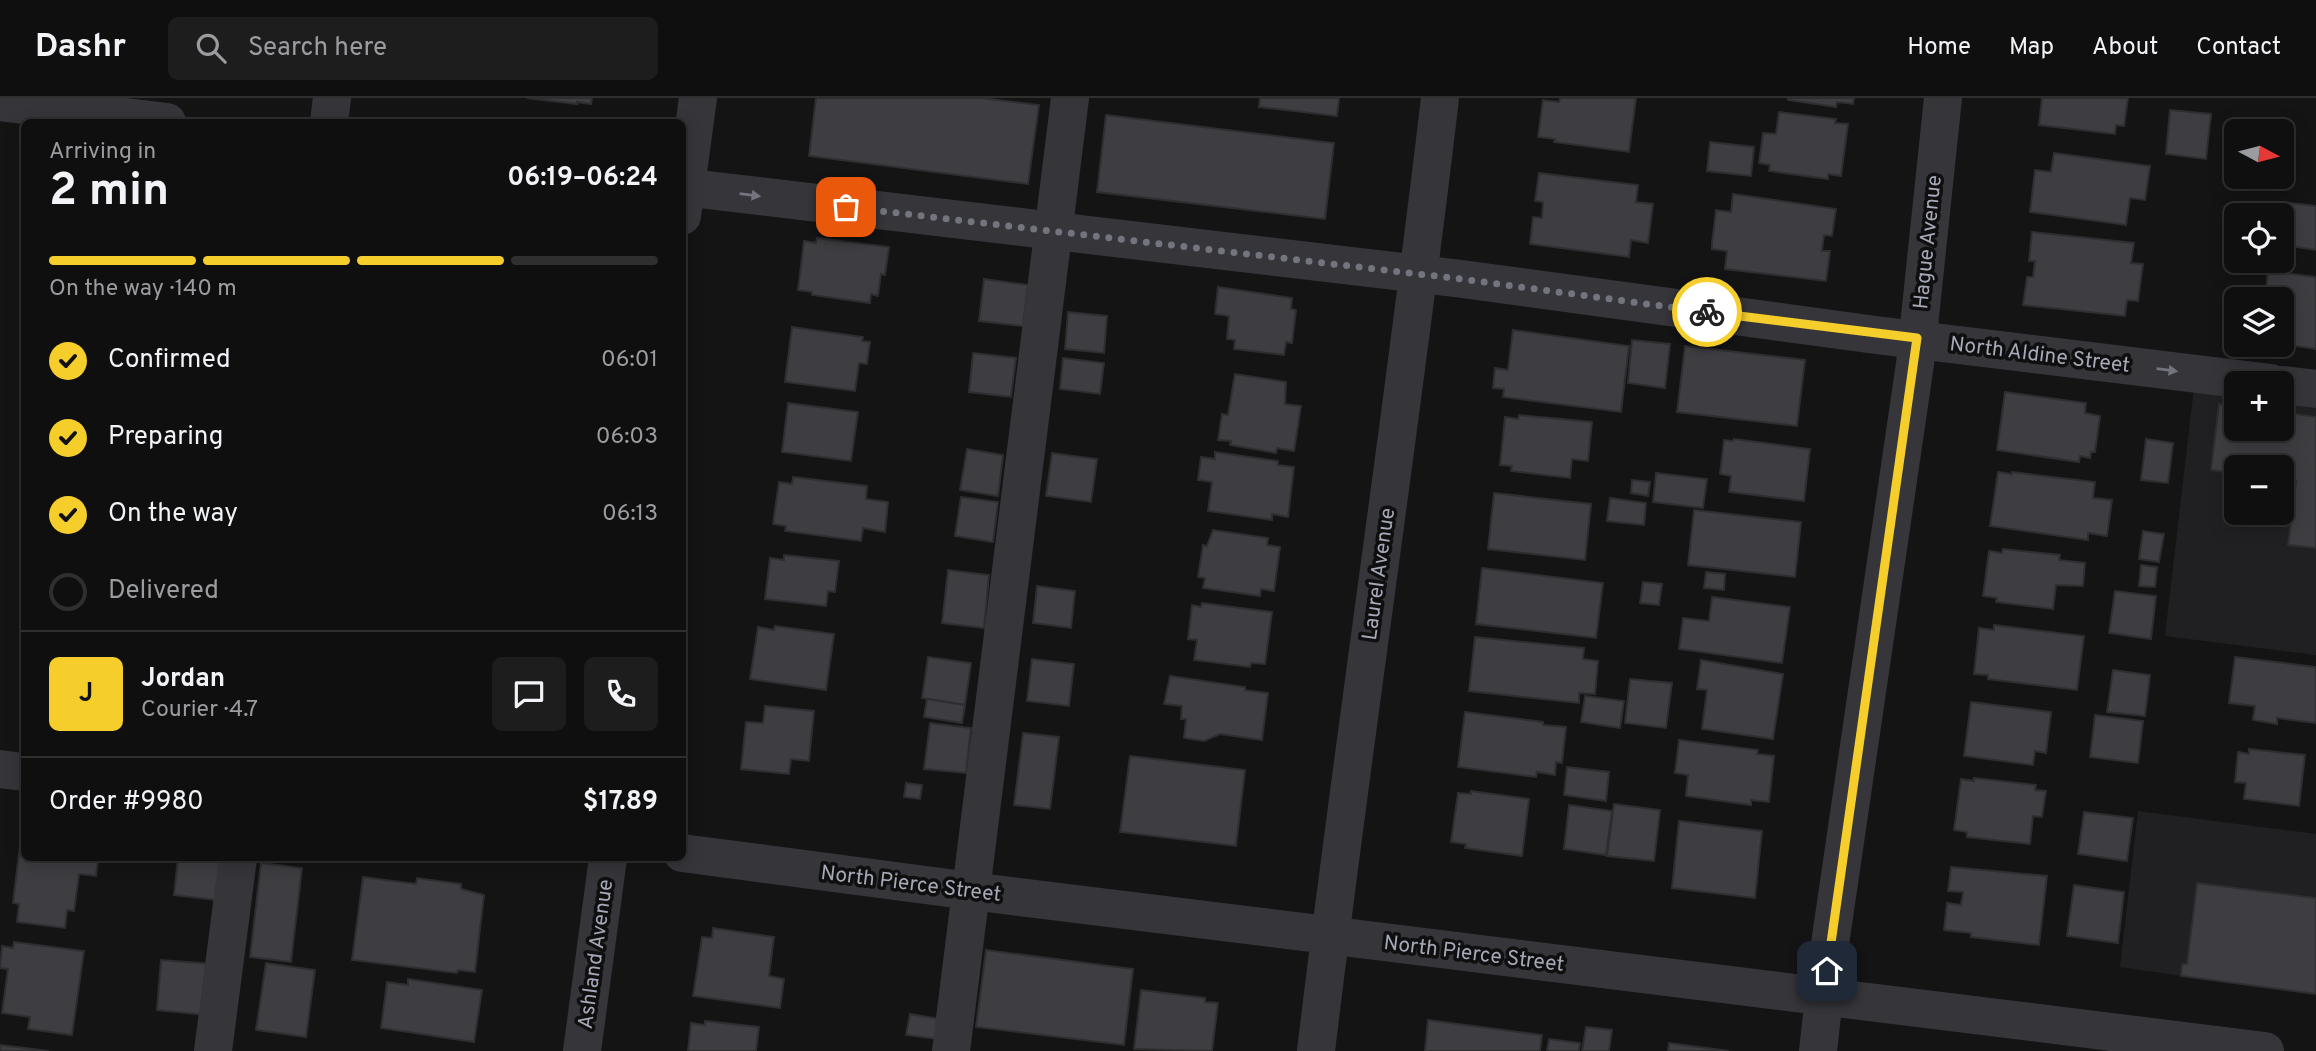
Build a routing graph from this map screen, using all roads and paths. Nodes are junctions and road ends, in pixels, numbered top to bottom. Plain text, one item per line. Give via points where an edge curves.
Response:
1 (332, 98) edge
2 (698, 98) edge
3 (1069, 98) edge
4 (1440, 98) edge
5 (1943, 98) edge
6 (0, 102) edge
7 (142, 119) edge
8 (329, 119) edge
9 (686, 183) edge
10 (686, 197) edge
11 (1053, 232) junction
12 (1419, 275) junction
13 (1917, 338) junction
14 (2224, 377) edge
15 (2294, 386) edge
16 (2316, 389) edge
17 (0, 769) edge
18 (21, 772) edge
19 (686, 854) edge
20 (238, 861) edge
21 (608, 861) edge
22 (971, 891) junction
23 (1330, 935) junction
24 (1824, 996) junction
25 (213, 1051) edge
26 (582, 1051) edge
27 (951, 1051) edge
28 (1316, 1051) edge
29 (1818, 1051) edge
30 (2265, 1051) edge

1 - 8 street
2 - 9 street
3 - 11 street
4 - 12 street, Laurel Avenue
5 - 13 street, Hague Avenue
6 - 7 street
10 -> 11 street, North Aldine Street
11 - 12 street, North Aldine Street
11 - 22 street
12 - 13 street, North Aldine Street
12 - 23 street, Laurel Avenue
13 -> 14 street, North Aldine Street
13 - 24 street, Hague Avenue
15 - 16 street
17 - 18 street
19 - 22 street, North Pierce Street
20 - 25 street
21 - 26 street, Ashland Avenue
22 - 23 street, North Pierce Street
22 - 27 street
23 - 24 street, North Pierce Street
23 - 28 street, Laurel Avenue
24 - 29 street, Hague Avenue
24 - 30 street, North Pierce Street

